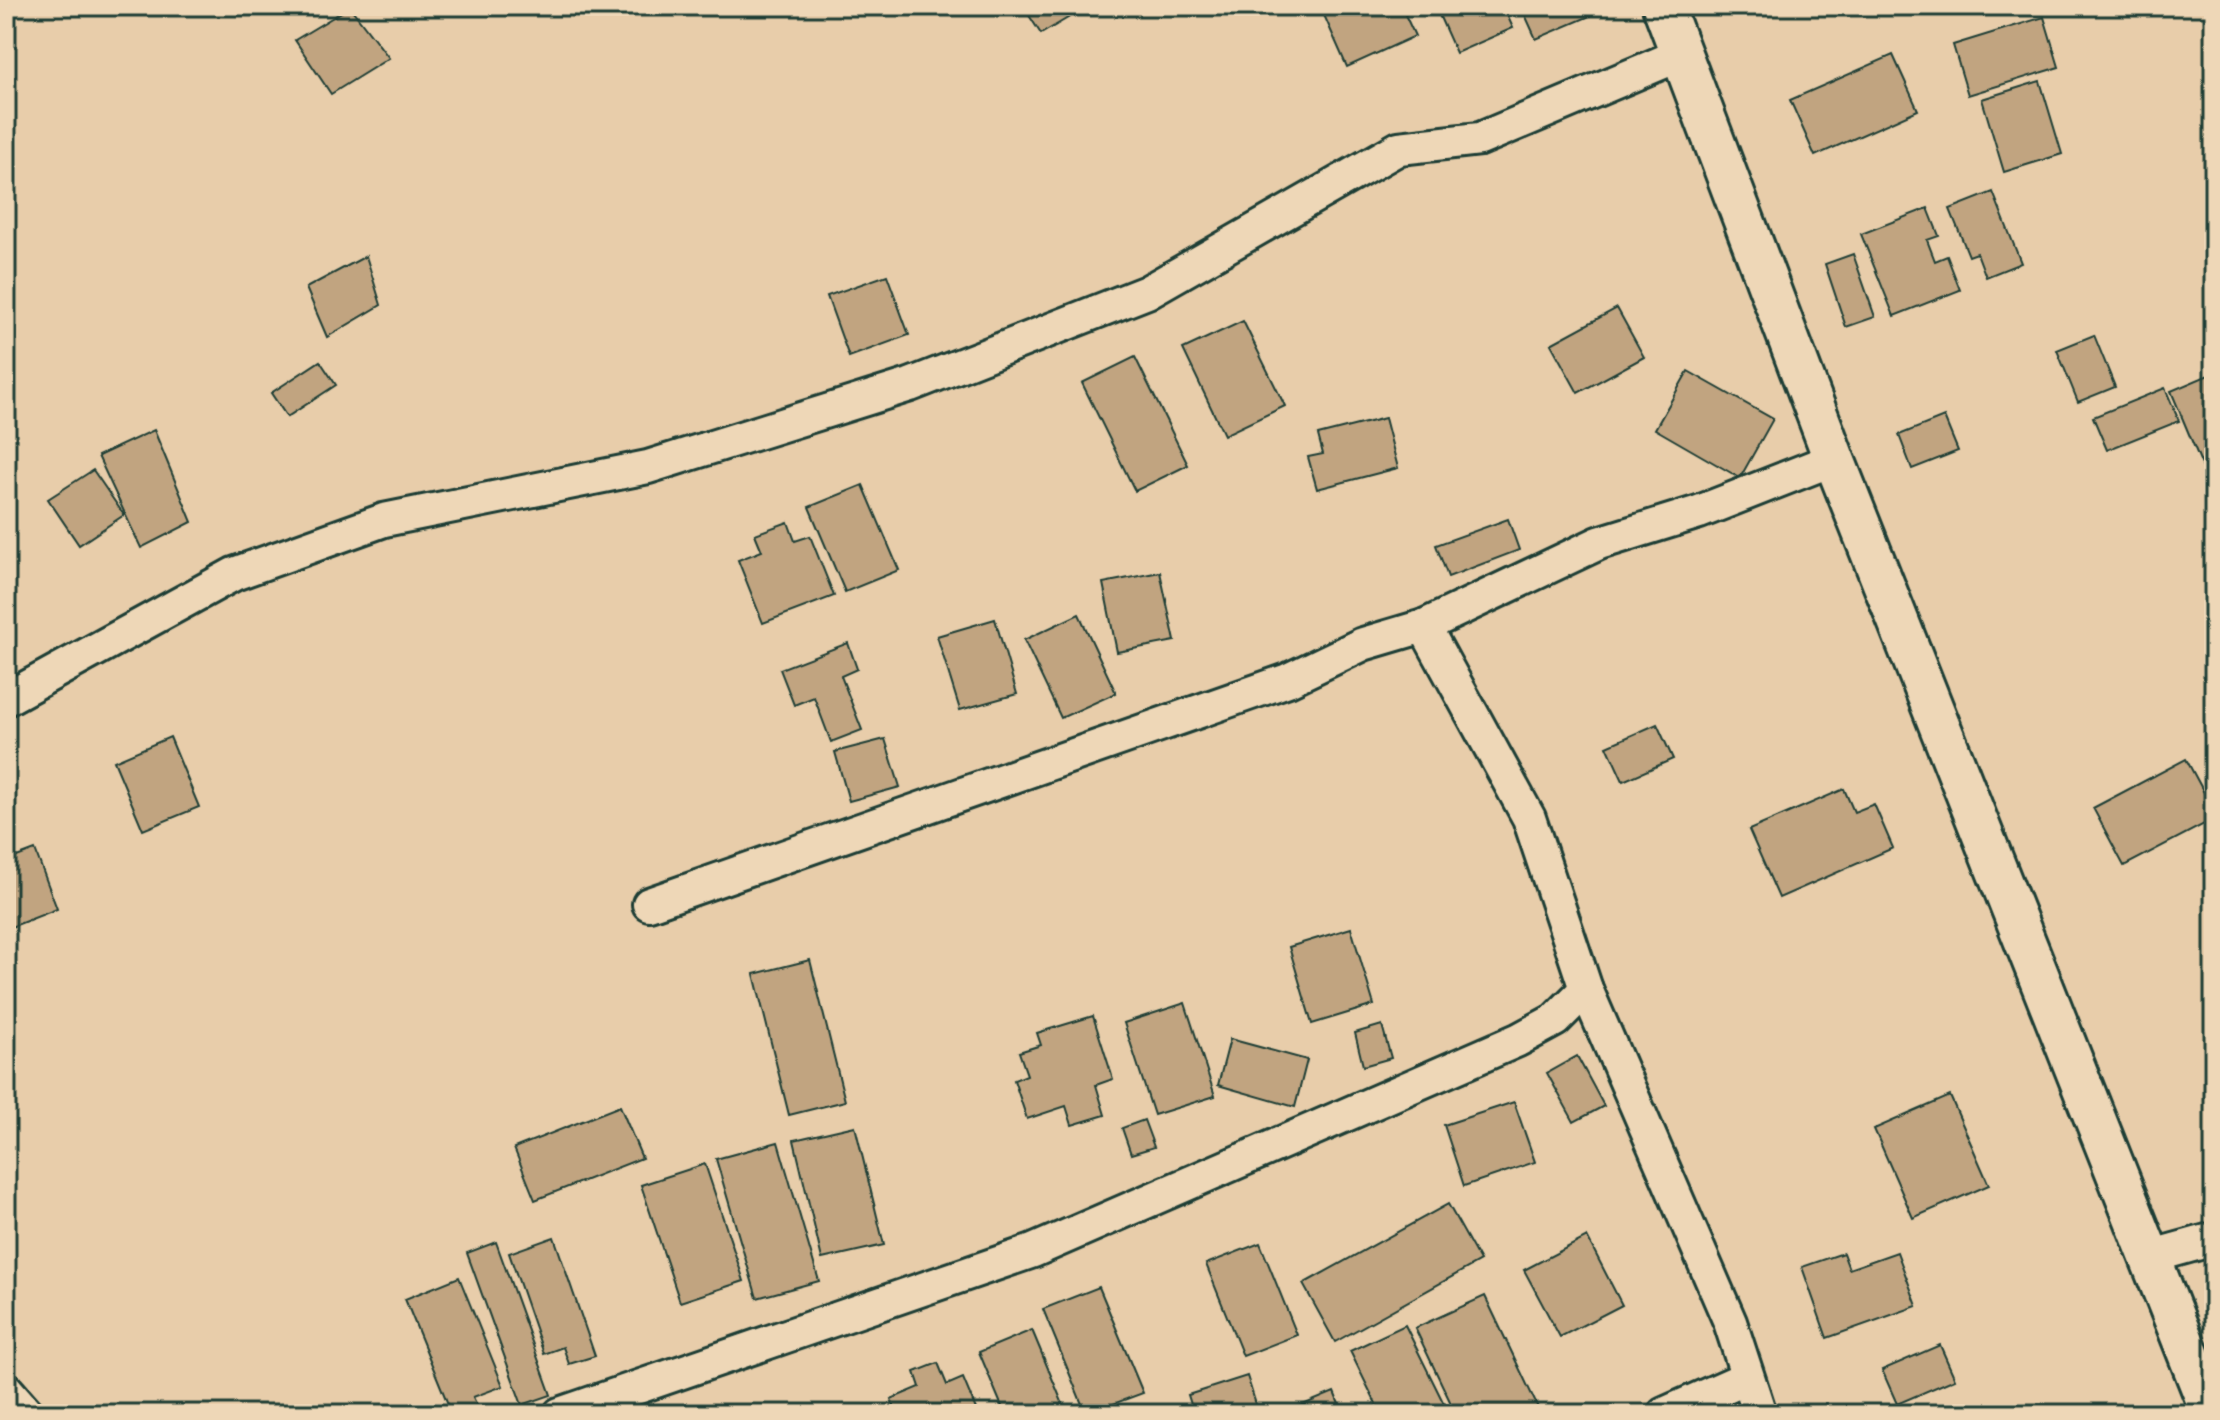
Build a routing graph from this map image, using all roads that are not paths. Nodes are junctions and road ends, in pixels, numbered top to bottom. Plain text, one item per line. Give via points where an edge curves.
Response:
1 (1663, 6) edge
2 (1682, 54) junction
3 (1834, 459) junction
4 (1424, 626) junction
5 (6, 699) edge
6 (649, 904) dead end
7 (1586, 989) junction
8 (2214, 1239) edge
9 (2149, 1257) junction
10 (1747, 1377) junction
11 (6, 1389) edge
12 (28, 1414) edge
13 (560, 1414) edge
14 (1664, 1414) edge
15 (1760, 1414) edge
16 (2212, 1414) edge

1 - 2 street
2 - 3 street
2 - 5 street via 1480,139 1399,148 1147,292 910,385 648,467 384,520 234,574
3 - 4 street via 1699,512 1599,543
3 - 9 street
4 - 6 street via 1363,644 1288,680
4 - 7 street via 1529,818
7 - 10 street via 1730,1322
7 - 13 street via 1555,1020 1518,1040 1033,1251
8 - 9 street
9 - 16 street
10 - 14 street
10 - 15 street
11 - 12 street

